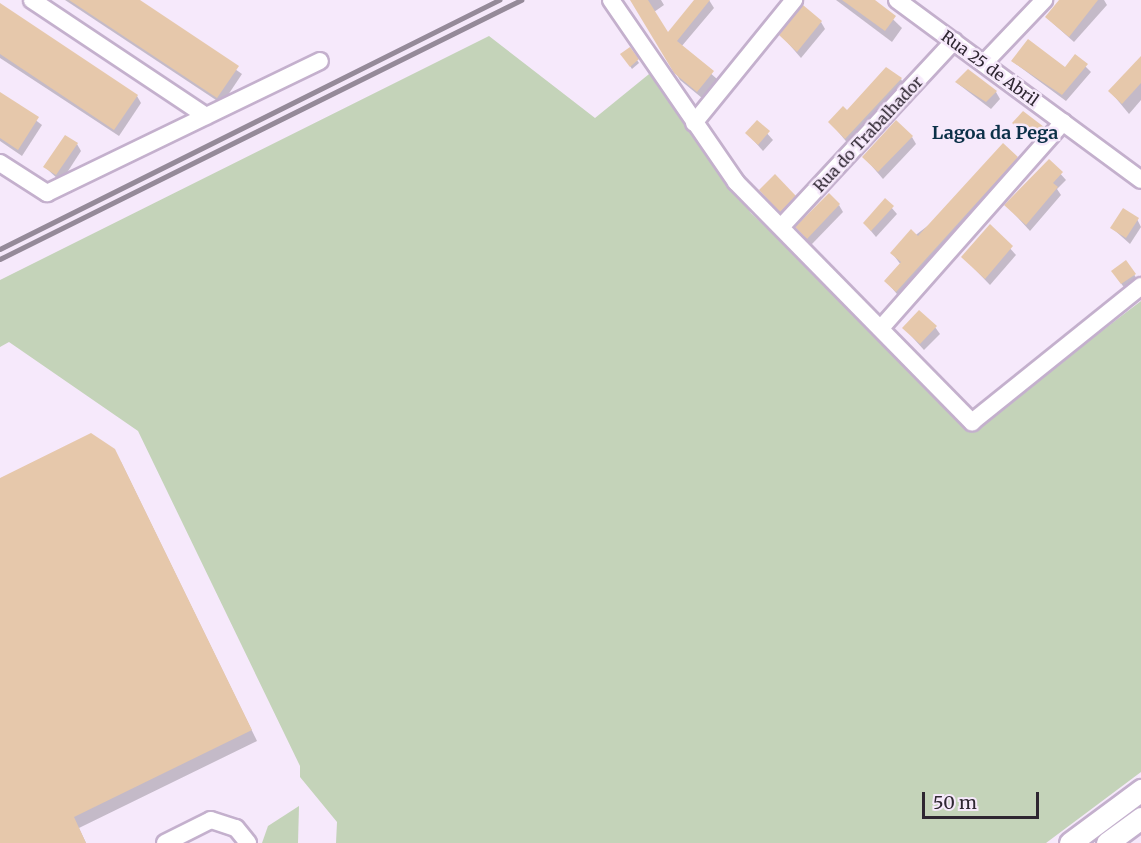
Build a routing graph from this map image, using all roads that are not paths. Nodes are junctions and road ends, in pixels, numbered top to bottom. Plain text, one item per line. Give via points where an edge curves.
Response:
1 (32, 0) edge
2 (611, 0) edge
3 (794, 0) edge
4 (897, 0) edge
5 (1044, 0) edge
6 (954, 41) junction
7 (320, 61) dead end
8 (985, 62) junction
9 (206, 116) junction
10 (1063, 122) junction
11 (694, 123) junction
12 (0, 163) edge
13 (1141, 180) edge
14 (781, 227) junction
15 (1141, 286) edge
16 (881, 328) junction
17 (1141, 790) edge
18 (1141, 818) edge
19 (165, 843) edge
20 (248, 843) edge
21 (1070, 843) edge
22 (1107, 843) edge

1 - 9 street
2 - 11 street
3 - 11 street
4 - 6 street, Rua 25 de Abril
5 - 8 street
6 - 8 street, Rua 25 de Abril
6 - 14 street, Rua do Trabalhador
7 - 9 street
8 - 10 street, Rua 25 de Abril
9 - 12 street via 46,194
10 - 13 street, Rua 25 de Abril
10 - 16 street
11 - 14 street via 736,182
14 - 16 street
15 - 16 street via 972,422
17 - 21 main road
18 - 22 main road
19 - 20 street via 212,820 236,828

